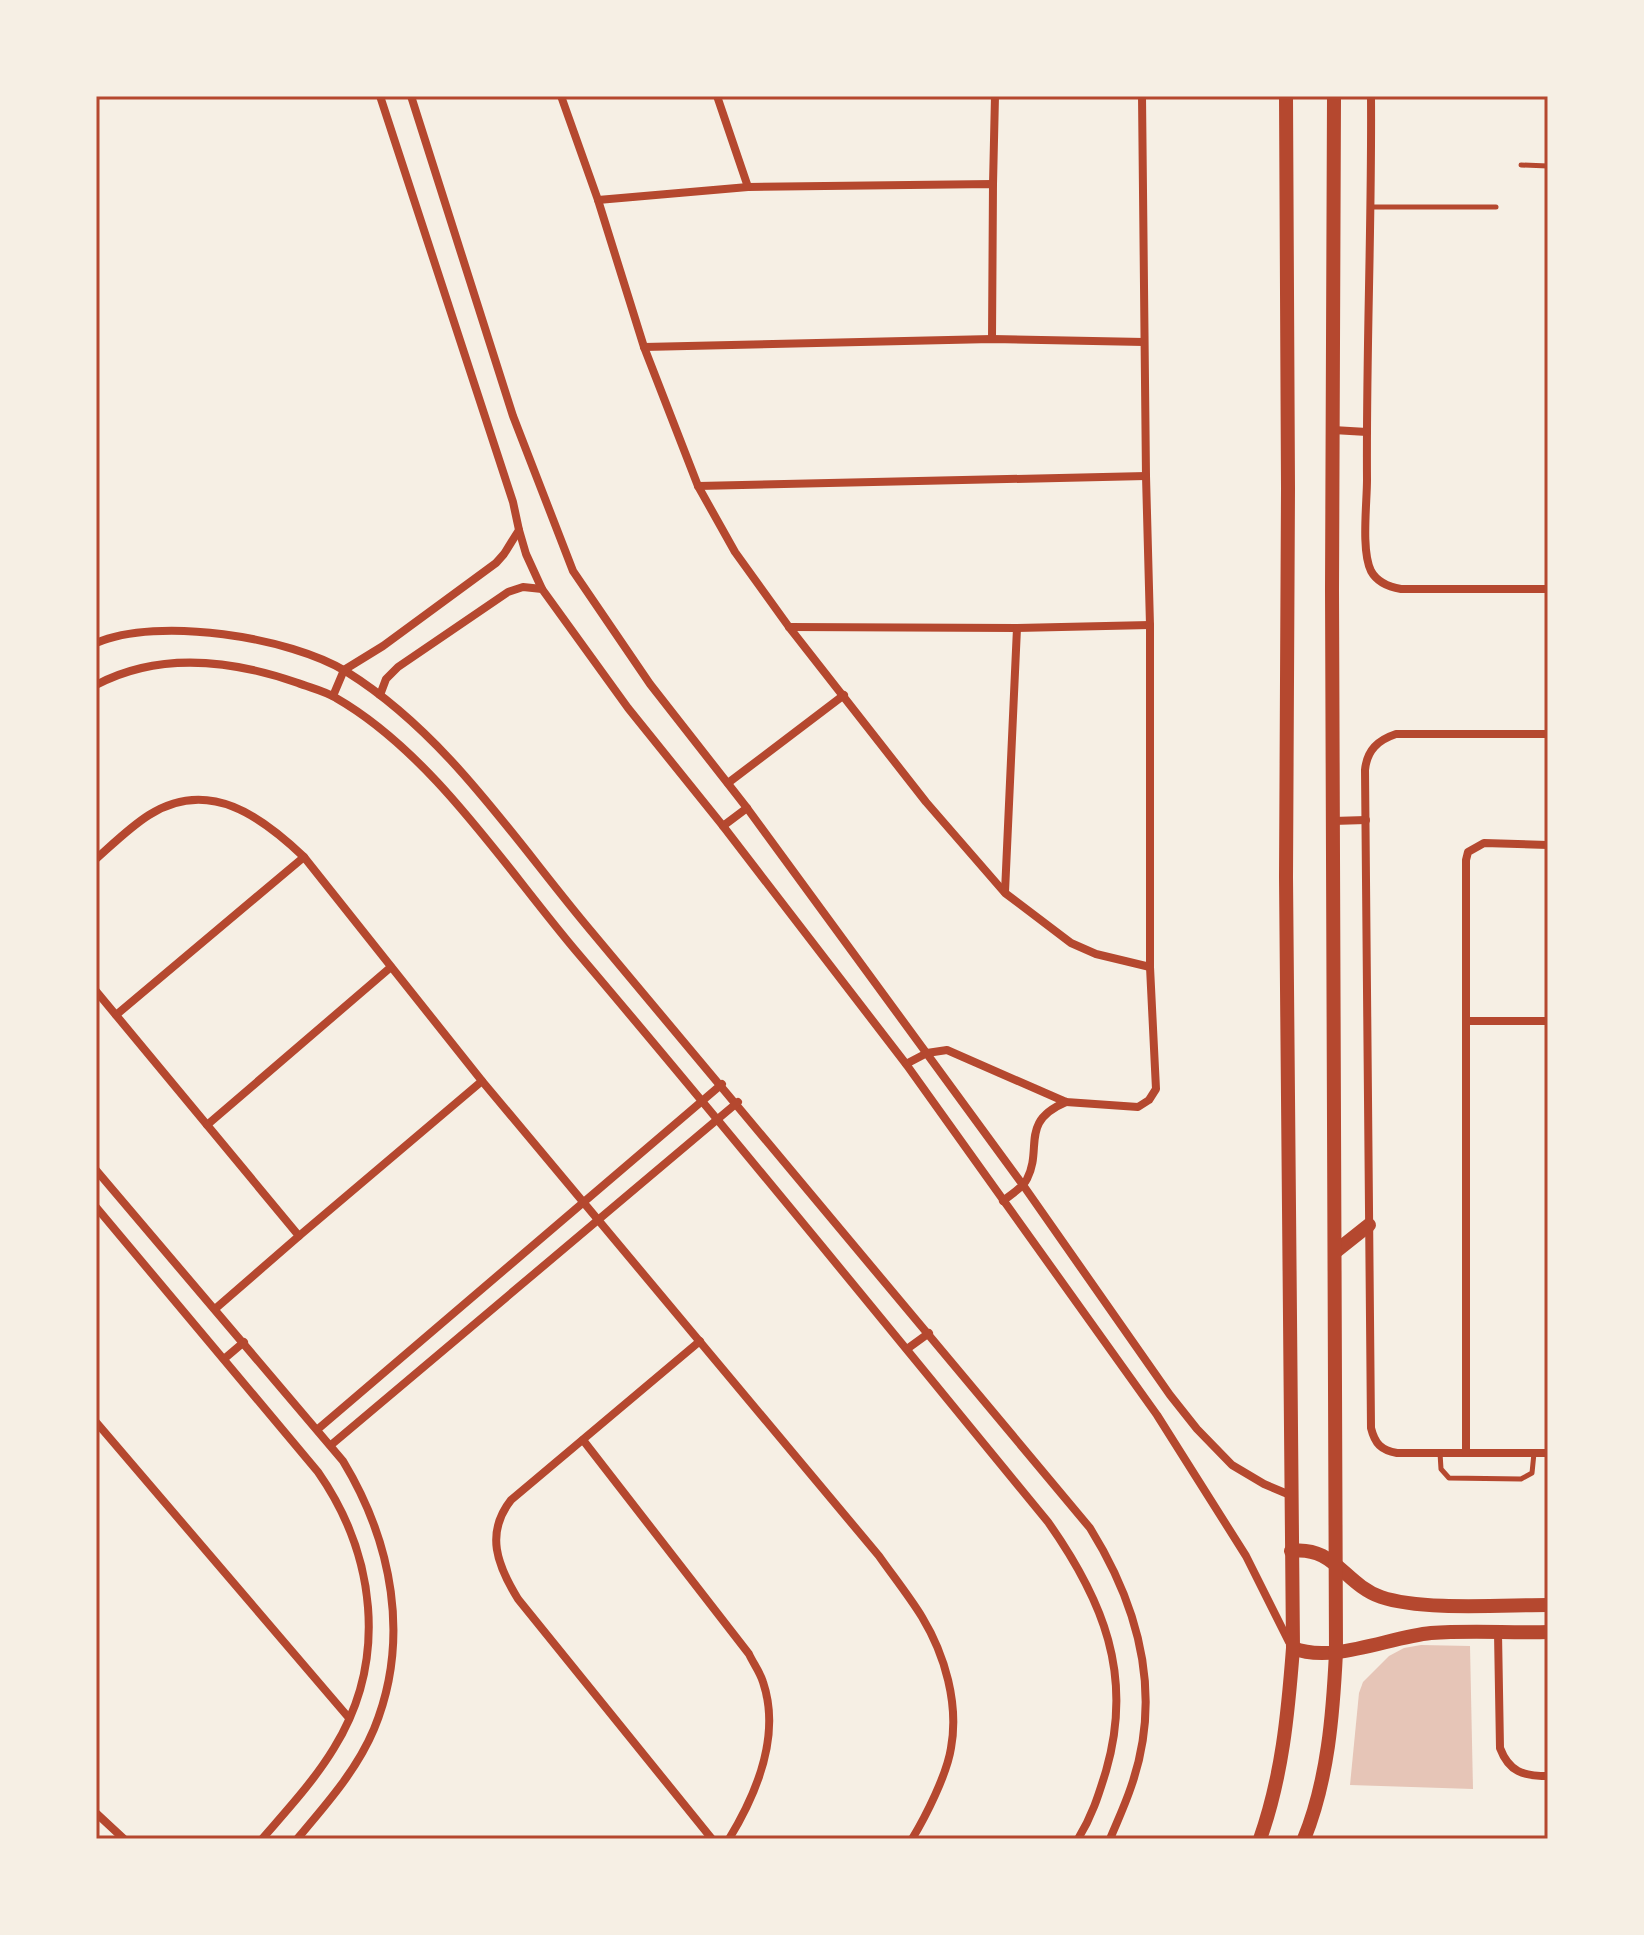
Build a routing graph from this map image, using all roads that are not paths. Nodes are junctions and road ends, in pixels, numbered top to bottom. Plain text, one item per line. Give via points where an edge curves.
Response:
1 (380, 96) edge
2 (411, 96) edge
3 (561, 96) edge
4 (717, 96) edge
5 (995, 96) edge
6 (1142, 96) edge
7 (1286, 96) edge
8 (1334, 96) edge
9 (1371, 96) edge
10 (1521, 165) dead end
11 (1548, 166) edge
12 (993, 184) junction
13 (748, 187) junction
14 (598, 200) junction
15 (1371, 207) junction
16 (1496, 207) dead end
17 (992, 339) junction
18 (1144, 342) junction
19 (644, 347) junction
20 (1333, 430) junction
21 (1367, 432) junction
22 (1146, 476) junction
23 (698, 486) junction
24 (519, 530) junction
25 (542, 589) junction
26 (1548, 589) edge
27 (1150, 625) junction
28 (789, 627) junction
29 (1017, 628) junction
30 (96, 643) edge
31 (344, 670) junction
32 (96, 685) edge
33 (380, 695) junction
34 (844, 695) junction
35 (333, 696) junction
36 (1548, 734) edge
37 (728, 783) junction
38 (747, 808) junction
39 (1366, 820) junction
40 (1333, 821) junction
41 (723, 826) junction
42 (1548, 845) edge
43 (304, 857) junction
44 (96, 859) edge
45 (1005, 893) junction
46 (391, 967) junction
47 (1150, 967) junction
48 (96, 991) edge
49 (116, 1015) junction
50 (1466, 1021) junction
51 (1548, 1021) edge
52 (927, 1053) junction
53 (906, 1064) junction
54 (482, 1081) junction
55 (722, 1084) junction
56 (703, 1100) junction
57 (738, 1102) junction
58 (1066, 1102) junction
59 (717, 1118) junction
60 (207, 1125) junction
61 (96, 1170) edge
62 (1023, 1185) junction
63 (1003, 1201) junction
64 (586, 1202) junction
65 (96, 1207) edge
66 (599, 1218) junction
67 (1369, 1225) junction
68 (299, 1236) junction
69 (1335, 1252) junction
70 (215, 1309) junction
71 (929, 1333) junction
72 (700, 1341) junction
73 (244, 1342) junction
74 (907, 1349) junction
75 (224, 1359) junction
76 (96, 1422) edge
77 (318, 1429) junction
78 (583, 1440) junction
79 (331, 1445) junction
80 (1440, 1452) junction
81 (1466, 1453) junction
82 (1534, 1453) junction
83 (1548, 1453) edge
84 (1290, 1495) junction
85 (1291, 1551) junction
86 (1335, 1562) junction
87 (1548, 1605) edge
88 (1548, 1632) edge
89 (1498, 1633) junction
90 (1293, 1648) junction
91 (1336, 1652) junction
92 (349, 1718) junction
93 (1548, 1776) edge
94 (96, 1813) edge
95 (124, 1839) edge
96 (262, 1839) edge
97 (297, 1839) edge
98 (712, 1839) edge
99 (729, 1839) edge
100 (912, 1839) edge
101 (1078, 1839) edge
102 (1110, 1839) edge
103 (1260, 1839) edge
104 (1304, 1839) edge

1 - 24 street
2 - 37 street via 513,416 573,571 650,684
3 - 14 street
4 - 13 street
5 - 12 street
6 - 18 street
7 - 84 street
8 - 20 street
9 - 15 street
10 - 11 lane
12 - 13 street
12 - 17 street
13 - 14 street
14 - 19 street
15 - 16 lane
15 - 21 street
17 - 18 street
17 - 19 street
18 - 22 street
19 - 23 street
20 - 21 street
20 - 40 street
21 - 26 street via 1368,557 1380,581 1401,589
22 - 23 street
22 - 27 street
23 - 28 street via 735,552
24 - 25 street
24 - 31 street via 496,563
25 - 33 street via 508,592 398,667
25 - 41 street
27 - 29 street
27 - 47 street
28 - 29 street
28 - 34 street
29 - 45 street
30 - 31 street via 131,633 202,632 299,651
31 - 33 street
31 - 35 street
32 - 35 street via 161,663 199,661 285,679
33 - 55 street via 490,806
34 - 37 street
34 - 45 street
35 - 56 street via 401,746 433,780
36 - 39 street via 1385,737 1366,760
37 - 38 street
38 - 41 street
38 - 52 street
39 - 40 street
39 - 67 street
40 - 69 street
41 - 53 street
42 - 50 street via 1484,843 1468,852
43 - 44 street via 251,813 199,800 147,816
43 - 46 street
43 - 49 street
45 - 47 street via 1071,943
46 - 54 street
46 - 60 street
47 - 58 street via 1153,1096 1138,1107
48 - 49 street
49 - 60 street
50 - 51 street
50 - 81 street
52 - 53 street
52 - 58 street via 957,1053
52 - 62 street
53 - 63 street
54 - 64 street
54 - 68 street
55 - 56 street
55 - 57 street
56 - 59 street
56 - 64 street
57 - 59 street
57 - 71 street
58 - 62 street via 1038,1125
59 - 66 street
59 - 74 street
60 - 68 street
61 - 70 street
62 - 63 street
62 - 84 street via 1197,1429 1232,1465
63 - 90 street via 1157,1415 1246,1556
64 - 66 street
64 - 77 street
65 - 75 street
66 - 72 street
66 - 79 street
67 - 69 street
67 - 80 street via 1374,1441 1397,1453
68 - 70 street
69 - 86 street
70 - 73 street
71 - 74 street
71 - 102 street via 1090,1528 1123,1590 1146,1669 1145,1711 1132,1786
72 - 78 street
72 - 100 street via 879,1556 923,1618 944,1662 953,1705 951,1749 926,1817
73 - 75 street
73 - 77 street
74 - 101 street via 1048,1522 1073,1558 1107,1633 1117,1707 1112,1750 1094,1813
75 - 92 street via 318,1472 346,1517 367,1587 369,1624 361,1686
76 - 92 street
77 - 79 street
78 - 98 street via 500,1513 499,1561 518,1599
78 - 99 street via 749,1654 763,1681 770,1712 768,1741 759,1779
79 - 97 street via 356,1483 382,1547 392,1591 393,1652 374,1731 342,1785
80 - 81 street
80 - 82 lane via 1441,1469 1449,1478 1508,1479 1532,1473
81 - 82 street
82 - 83 street
84 - 85 street
85 - 86 street via 1316,1552
85 - 90 street
86 - 87 street via 1361,1587 1395,1601
86 - 91 street
88 - 89 street
89 - 91 street via 1409,1636
89 - 93 street via 1500,1748 1506,1763 1520,1774
90 - 91 street via 1314,1654
90 - 103 street via 1285,1740
91 - 104 street via 1330,1732
92 - 96 street via 310,1782
94 - 95 street

